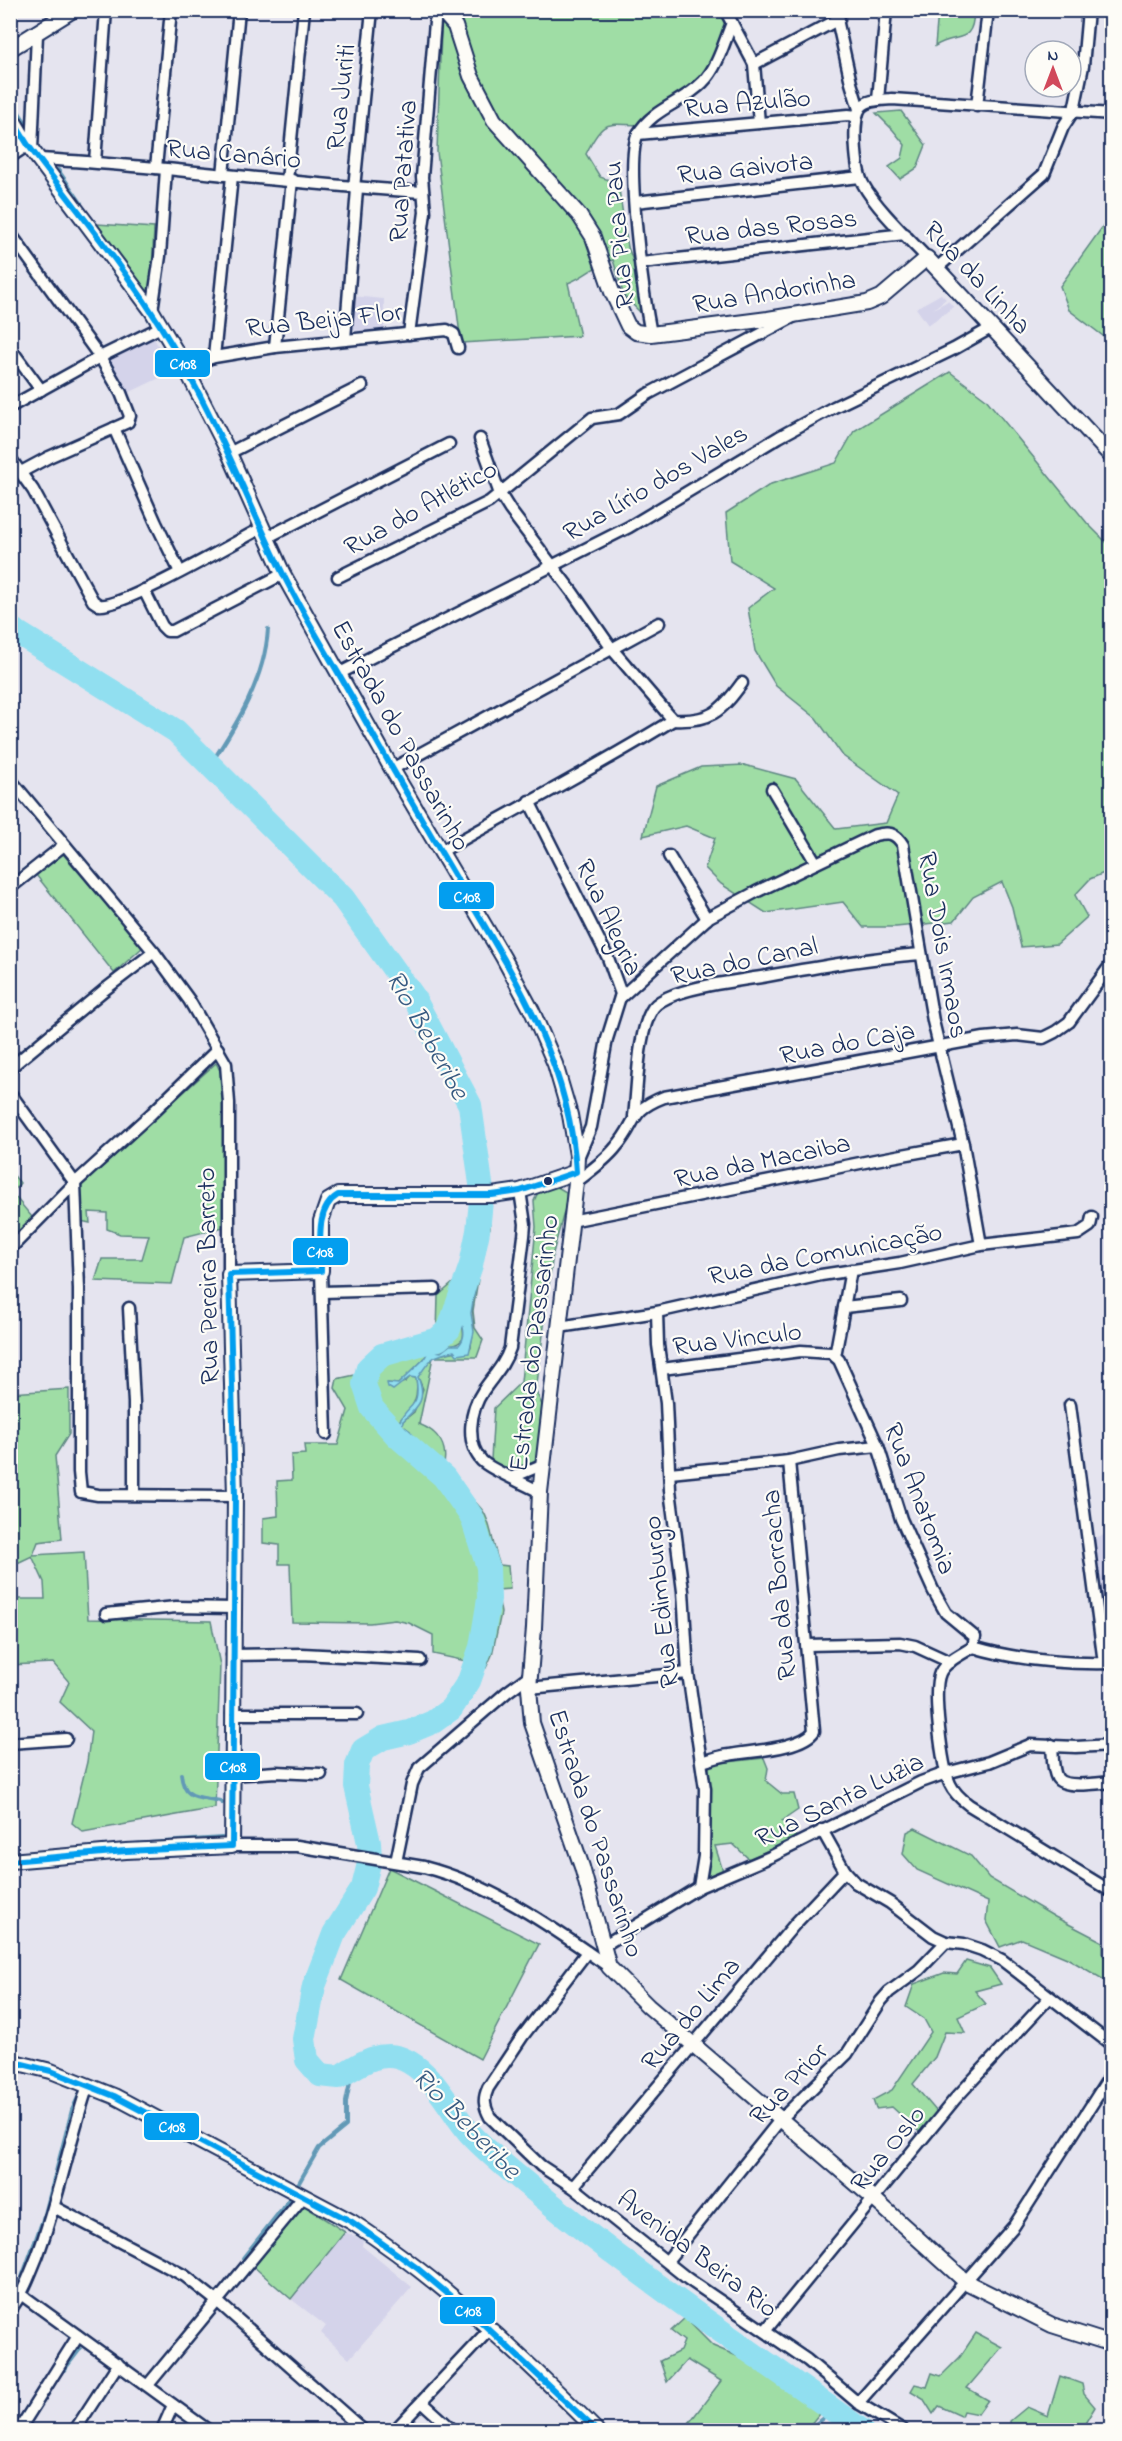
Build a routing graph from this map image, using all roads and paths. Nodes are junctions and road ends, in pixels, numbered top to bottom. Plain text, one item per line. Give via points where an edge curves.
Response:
1 (73, 10) edge
2 (106, 10) edge
3 (171, 10) edge
4 (239, 10) edge
5 (304, 10) edge
6 (372, 10) edge
7 (438, 10) edge
8 (725, 10) edge
9 (886, 10) edge
10 (988, 10) edge
11 (1088, 10) edge
12 (837, 15) edge
13 (732, 23) junction
14 (37, 34) junction
15 (10, 48) edge
16 (754, 64) junction
17 (878, 100) junction
18 (977, 106) junction
19 (1074, 110) junction
20 (855, 113) junction
21 (1112, 114) edge
22 (10, 115) edge
23 (759, 123) junction
24 (650, 133) joint
25 (638, 134) junction
26 (33, 151) junction
27 (10, 157) edge
28 (95, 162) junction
29 (161, 169) junction
30 (227, 175) junction
31 (860, 177) junction
32 (290, 180) junction
33 (355, 188) junction
34 (423, 192) junction
35 (635, 202) junction
36 (10, 233) edge
37 (905, 234) junction
38 (641, 262) junction
39 (932, 263) junction
40 (152, 311) junction
41 (799, 314) junction
42 (161, 327) junction
43 (991, 328) junction
44 (409, 334) junction
45 (651, 334) junction
46 (345, 339) junction
47 (275, 347) junction
48 (10, 348) edge
49 (458, 348) dead end
50 (100, 357) junction
51 (213, 357) junction
52 (185, 367) junction
53 (362, 386) dead end
54 (40, 390) junction
55 (10, 407) edge
56 (114, 428) junction
57 (480, 439) dead end
58 (449, 444) dead end
59 (229, 453) junction
60 (1112, 457) edge
61 (10, 458) edge
62 (21, 472) junction
63 (500, 494) junction
64 (264, 533) junction
65 (552, 566) junction
66 (180, 572) junction
67 (283, 574) junction
68 (338, 577) dead end
69 (144, 590) junction
70 (659, 623) dead end
71 (612, 650) junction
72 (340, 673) junction
73 (742, 683) dead end
74 (673, 720) junction
75 (392, 769) junction
76 (10, 779) edge
77 (771, 789) dead end
78 (529, 801) junction
79 (64, 844) junction
80 (440, 852) junction
81 (669, 856) dead end
82 (816, 863) junction
83 (10, 888) edge
84 (707, 920) junction
85 (154, 952) junction
86 (921, 954) junction
87 (1112, 963) edge
88 (620, 998) junction
89 (939, 1047) junction
90 (218, 1049) junction
91 (10, 1068) edge
92 (10, 1093) edge
93 (634, 1116) junction
94 (963, 1144) junction
95 (576, 1171) junction
96 (75, 1183) junction
97 (520, 1191) junction
98 (1092, 1217) dead end
99 (571, 1221) junction
100 (981, 1245) junction
101 (10, 1249) edge
102 (851, 1270) junction
103 (321, 1271) junction
104 (230, 1274) junction
105 (435, 1289) dead end
106 (322, 1292) junction
107 (901, 1301) dead end
108 (844, 1307) junction
109 (129, 1308) dead end
110 (657, 1312) junction
111 (559, 1327) junction
112 (835, 1356) junction
113 (662, 1370) junction
114 (1070, 1405) dead end
115 (326, 1434) dead end
116 (878, 1446) junction
117 (789, 1461) junction
118 (544, 1464) junction
119 (670, 1473) junction
120 (513, 1477) junction
121 (540, 1492) junction
122 (134, 1494) junction
123 (235, 1496) junction
124 (234, 1608) junction
125 (106, 1614) dead end
126 (807, 1646) junction
127 (973, 1647) junction
128 (232, 1655) junction
129 (420, 1660) dead end
130 (950, 1662) junction
131 (1108, 1663) edge
132 (688, 1673) junction
133 (529, 1682) junction
134 (232, 1714) junction
135 (357, 1714) dead end
136 (66, 1740) dead end
137 (10, 1743) edge
138 (1112, 1745) edge
139 (1052, 1746) junction
140 (702, 1762) junction
141 (946, 1773) junction
142 (232, 1774) junction
143 (321, 1774) dead end
144 (1112, 1782) edge
145 (822, 1830) junction
146 (232, 1846) junction
147 (10, 1861) edge
148 (396, 1862) junction
149 (844, 1871) junction
150 (699, 1887) junction
151 (1112, 1892) edge
152 (946, 1942) junction
153 (603, 1946) junction
154 (587, 1952) junction
155 (609, 1967) junction
156 (1049, 1998) junction
157 (1112, 2044) edge
158 (692, 2045) junction
159 (10, 2061) edge
160 (1112, 2073) edge
161 (88, 2085) junction
162 (780, 2120) junction
163 (573, 2187) junction
164 (303, 2195) junction
165 (874, 2199) junction
166 (54, 2207) junction
167 (667, 2261) junction
168 (966, 2282) junction
169 (22, 2295) junction
170 (218, 2302) junction
171 (10, 2310) edge
172 (489, 2330) junction
173 (765, 2331) junction
174 (78, 2336) junction
175 (1112, 2344) edge
176 (118, 2364) junction
177 (148, 2385) junction
178 (422, 2402) junction
179 (858, 2403) junction
180 (173, 2405) junction
181 (19, 2430) edge
182 (75, 2430) edge
183 (162, 2430) edge
184 (208, 2430) edge
185 (363, 2430) edge
186 (395, 2430) edge
187 (453, 2430) edge
188 (596, 2430) edge
189 (903, 2430) edge

1 - 14 street
2 - 28 street
3 - 29 street
4 - 30 street
5 - 32 street
6 - 33 street, Rua Juriti
7 - 34 street, Rua Patativa
7 - 45 street via 455,26 471,76 494,120 579,215 593,237 624,319 636,332
8 - 13 street
9 - 17 street
10 - 18 street
11 - 19 street
12 - 16 street
12 - 20 street, Rua da Linha
13 - 16 street
13 - 25 street, Rua Pica Pau via 704,81 683,99 651,117
14 - 15 street
14 - 26 street
16 - 23 street
17 - 18 street
17 - 20 street
18 - 19 street
19 - 21 street
19 - 39 street via 1044,174
20 - 23 street, Rua Azulão
20 - 31 street, Rua da Linha
22 - 26 street, Estrada do Passarinho
23 - 24 street, Rua Azulão
24 - 25 street, Rua Pica Pau
25 - 35 street, Rua Pica Pau via 633,148
26 - 27 street
26 - 28 street, Rua Canário
26 - 40 street, Estrada do Passarinho
28 - 29 street, Rua Canário
29 - 30 street, Rua Canário
29 - 40 street via 160,256
30 - 32 street, Rua Canário
30 - 51 street
31 - 35 street, Rua Gaivota
31 - 37 street, Rua da Linha
32 - 33 street, Rua Canário
32 - 47 street
33 - 34 street, Rua Canário
33 - 46 street, Rua Juriti
34 - 44 street, Rua Patativa via 425,212
35 - 38 street, Rua Pica Pau
36 - 50 street
37 - 38 street, Rua das Rosas
37 - 39 street, Rua da Linha
38 - 45 street, Rua Pica Pau
39 - 41 street, Rua Andorinha via 867,303
39 - 43 street, Rua da Linha
40 - 42 street, Estrada do Passarinho
41 - 45 street, Rua Andorinha
41 - 63 street, Rua do Atlético via 648,394 619,414 592,418
42 - 50 street
42 - 52 street, Estrada do Passarinho
43 - 60 street, Rua da Linha
43 - 65 street, Rua Lírio dos Vales via 797,427 629,527
44 - 46 street, Rua Beija Flor
44 - 49 street, Rua Beija Flor via 451,331
46 - 47 street, Rua Beija Flor
47 - 51 street, Rua Beija Flor
48 - 54 street
50 - 54 street
50 - 56 street via 130,416 128,422
51 - 52 street, Rua Beija Flor
52 - 59 street, Estrada do Passarinho
53 - 59 street
54 - 55 street
56 - 62 street
56 - 66 street
57 - 63 street
58 - 64 street
59 - 64 street, Estrada do Passarinho
61 - 62 street
62 - 69 street via 93,601 99,605 112,604
63 - 65 street
63 - 68 street, Rua do Atlético
64 - 66 street
64 - 67 street, Estrada do Passarinho
65 - 71 street
65 - 72 street, Rua Lírio dos Vales
66 - 69 street
67 - 69 street via 173,631 167,631
67 - 72 street, Estrada do Passarinho
70 - 71 street
71 - 74 street
71 - 75 street
72 - 75 street, Estrada do Passarinho
73 - 74 street via 719,711 703,718
74 - 78 street via 591,770
75 - 80 street, Estrada do Passarinho
76 - 79 street, Rua Pereira Barreto
77 - 82 street
78 - 80 street
78 - 88 street, Rua Alegria via 608,958
79 - 83 street
79 - 85 street, Rua Pereira Barreto
80 - 95 street, Estrada do Passarinho via 503,957 555,1064 574,1137
81 - 84 street
82 - 84 street, Rua Dois Irmaos
82 - 86 street, Rua Dois Irmaos via 875,835 886,832 899,838 912,889
84 - 88 street, Rua Dois Irmaos
85 - 90 street, Rua Pereira Barreto
85 - 91 street
86 - 89 street, Rua Dois Irmaos
86 - 93 street, Rua do Canal via 729,982 664,999 650,1014 643,1039
87 - 89 street, Rua do Caja via 1069,1022 1043,1038 1005,1036
88 - 95 street, Rua Alegria via 607,1039 591,1127
89 - 93 street, Rua do Caja via 664,1097 641,1107
89 - 94 street, Rua Dois Irmaos
90 - 96 street
90 - 104 street, Rua Pereira Barreto via 229,1078
92 - 96 street
93 - 95 street via 617,1147
94 - 99 street, Rua da Macaiba
94 - 100 street, Rua Dois Irmaos
95 - 97 street
95 - 99 street, Estrada do Passarinho
96 - 101 street
96 - 122 street via 80,1289 79,1486 86,1494
97 - 103 street via 469,1196 338,1196 328,1201 322,1214
97 - 120 street via 525,1236 510,1348 505,1363 482,1392 471,1422 482,1461
98 - 100 street, Rua da Comunicação via 1090,1226 1078,1234
99 - 111 street, Estrada do Passarinho
100 - 102 street, Rua da Comunicação
102 - 108 street
102 - 110 street, Rua da Comunicação
103 - 104 street
103 - 106 street
104 - 123 street, Rua Pereira Barreto
105 - 106 street
106 - 115 street
107 - 108 street
108 - 112 street
109 - 122 street
110 - 111 street, Rua da Comunicação
110 - 113 street, Rua Edimburgo
111 - 118 street, Estrada do Passarinho
112 - 113 street, Rua Vinculo via 818,1351
112 - 116 street, Rua Anatomia
113 - 119 street, Rua Edimburgo
114 - 131 street
116 - 117 street via 838,1449
116 - 127 street, Rua Anatomia via 901,1519 933,1590 946,1613 974,1634
117 - 119 street
117 - 126 street, Rua da Borracha
118 - 120 street
118 - 121 street, Estrada do Passarinho
119 - 132 street, Rua Edimburgo
120 - 121 street
121 - 133 street, Estrada do Passarinho
122 - 123 street
123 - 124 street, Rua Pereira Barreto
124 - 125 street via 176,1607
124 - 128 street, Rua Pereira Barreto
126 - 130 street via 900,1643
126 - 140 street, Rua da Borracha via 814,1731 806,1738 767,1750
127 - 130 street
127 - 131 street via 1034,1660
128 - 129 street
128 - 134 street, Rua Pereira Barreto
130 - 141 street via 940,1672 936,1684
132 - 133 street
132 - 140 street, Rua Edimburgo
133 - 148 street via 498,1699 419,1768
133 - 153 street, Estrada do Passarinho via 532,1723 582,1867
134 - 135 street
134 - 142 street, Rua Pereira Barreto
136 - 137 street
138 - 139 street, Rua Santa Luzia
139 - 141 street, Rua Santa Luzia via 1030,1746
139 - 144 street via 1059,1781
140 - 150 street, Rua Edimburgo via 705,1821
141 - 145 street, Rua Santa Luzia
141 - 151 street via 951,1786 969,1805
142 - 143 street
142 - 146 street, Rua Pereira Barreto
145 - 149 street
145 - 150 street, Rua Santa Luzia
146 - 147 street
146 - 148 street via 297,1846
148 - 154 street via 444,1872 512,1903
149 - 152 street via 922,1929
149 - 158 street, Rua do Lima
150 - 153 street, Rua Santa Luzia
152 - 156 street via 964,1944 1002,1960
152 - 162 street, Rua Prior via 920,1970 880,2001 847,2054
153 - 155 street, Estrada do Passarinho
154 - 155 street
154 - 163 street, Avenida Beira Rio via 522,2037 484,2096 485,2108 496,2126 541,2166
155 - 158 street, Estrada do Passarinho
156 - 157 street
156 - 165 street, Rua Oslo via 955,2099
158 - 162 street, Estrada do Passarinho
158 - 163 street, Rua do Lima
159 - 161 street via 40,2067
160 - 168 street via 1026,2210
161 - 164 street via 158,2117
161 - 166 street
162 - 165 street, Estrada do Passarinho
162 - 167 street, Rua Prior
163 - 167 street, Avenida Beira Rio
164 - 170 street
164 - 172 street via 383,2242
165 - 168 street, Estrada do Passarinho
165 - 173 street, Rua Oslo
166 - 169 street
166 - 170 street via 185,2276
167 - 173 street, Avenida Beira Rio via 724,2306
168 - 175 street, Estrada do Passarinho via 1052,2325
168 - 179 street
169 - 171 street
169 - 174 street
170 - 177 street
170 - 185 street
172 - 178 street
172 - 188 street
173 - 179 street, Avenida Beira Rio
174 - 176 street
174 - 181 street
176 - 177 street
176 - 182 street
177 - 180 street
178 - 186 street
178 - 187 street
179 - 189 street, Avenida Beira Rio
180 - 183 street
180 - 184 street

